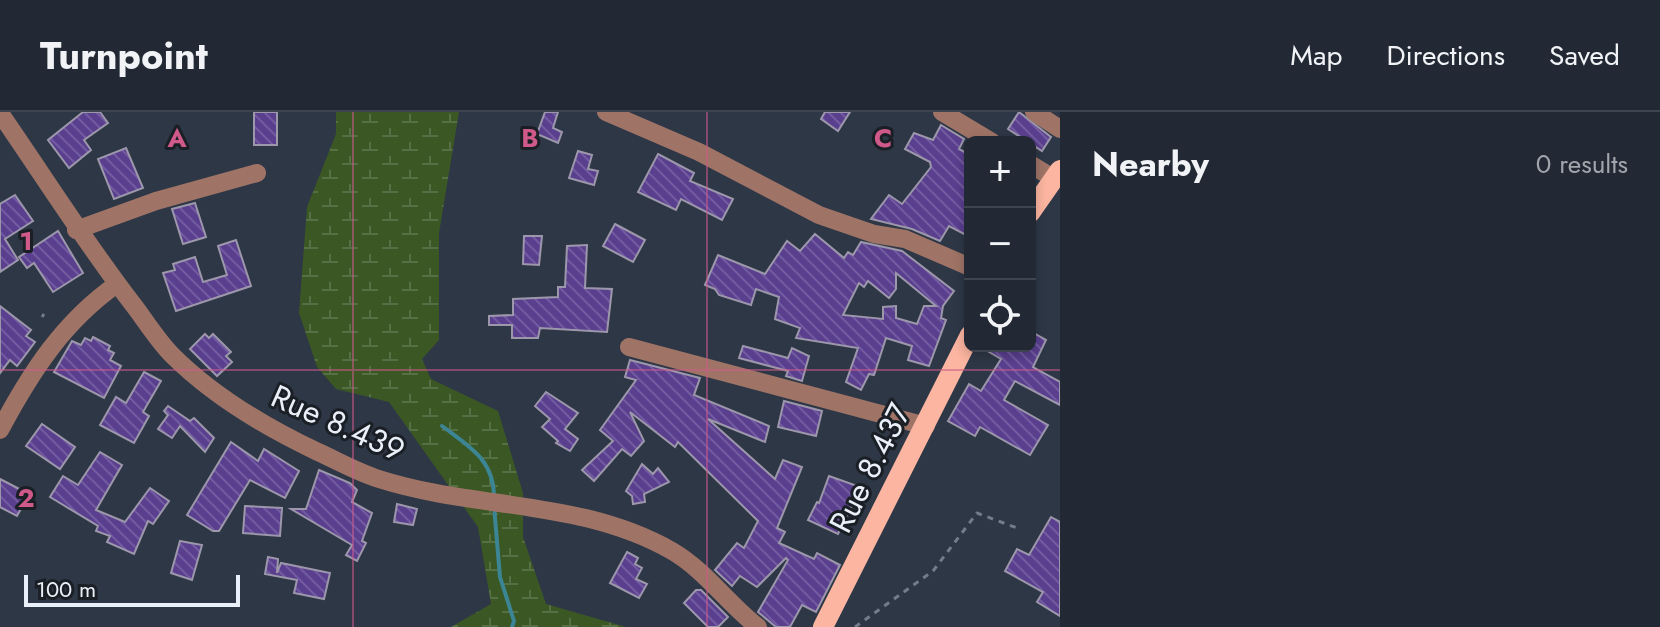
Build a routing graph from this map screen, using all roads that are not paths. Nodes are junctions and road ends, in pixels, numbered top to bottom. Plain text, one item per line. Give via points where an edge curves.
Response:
1 (606, 112) edge
2 (942, 112) edge
3 (1034, 112) edge
4 (0, 113) edge
5 (1060, 129) edge
6 (982, 136) edge
7 (1036, 166) edge
8 (257, 173) dead end
9 (1057, 174) edge
10 (1033, 208) edge
11 (76, 230) junction
12 (964, 264) edge
13 (117, 284) junction
14 (629, 347) dead end
15 (964, 347) edge
16 (926, 426) junction
17 (0, 430) edge
18 (758, 627) edge
19 (823, 627) edge

1 - 12 street via 699,152 819,215 905,239
2 - 6 street
3 - 5 street
4 - 11 street, Rue 8.439
7 - 9 street
8 - 11 street
9 - 10 main road
11 - 13 street, Rue 8.439
13 - 17 street via 68,324
13 - 18 street, Rue 8.439 via 190,372 234,407 283,435 379,479 597,519 673,551
14 - 16 street
15 - 16 main road, Rue 8.437
16 - 19 main road, Rue 8.437

